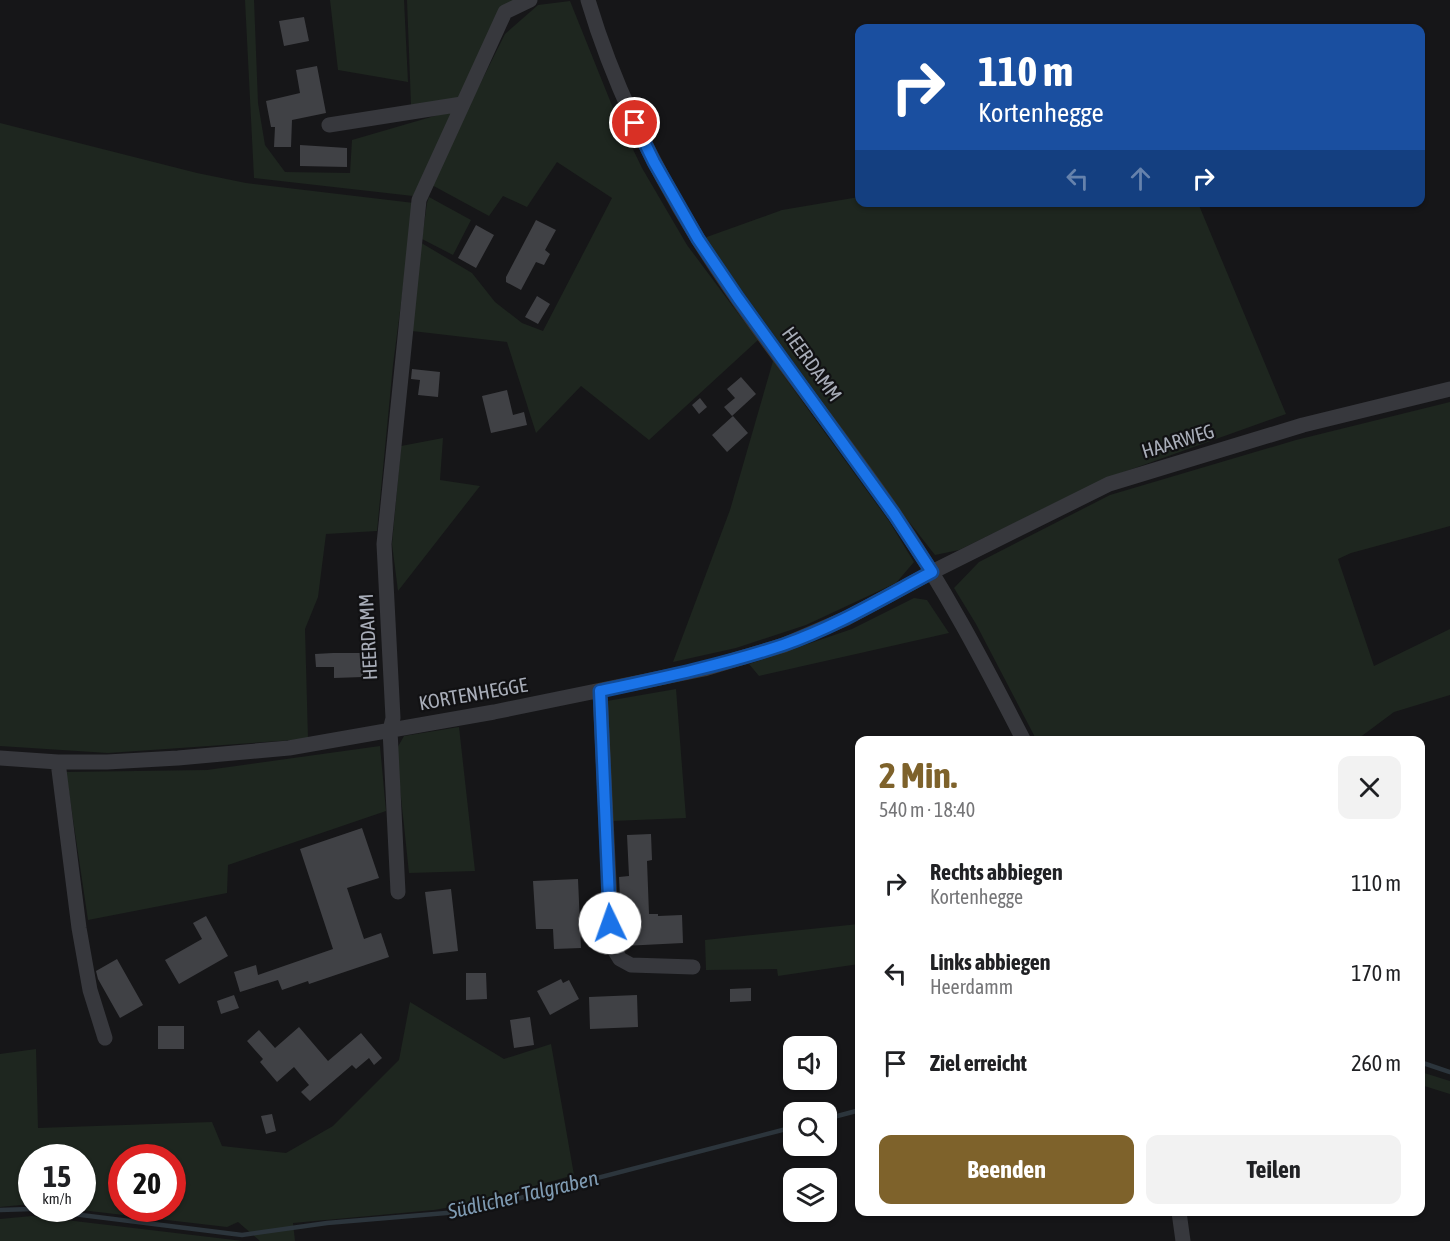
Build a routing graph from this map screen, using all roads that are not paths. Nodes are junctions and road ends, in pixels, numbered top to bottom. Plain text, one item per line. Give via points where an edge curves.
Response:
1 (530, 0) edge
2 (588, 0) edge
3 (462, 104) junction
4 (328, 125) dead end
5 (1450, 389) edge
6 (932, 572) junction
7 (600, 691) junction
8 (390, 730) junction
9 (1021, 736) edge
10 (0, 758) edge
11 (58, 762) junction
12 (398, 892) dead end
13 (693, 967) dead end
14 (105, 1038) dead end
15 (1180, 1216) edge
16 (1183, 1241) edge

1 - 3 street, HEERDAMM via 505,12
2 - 6 street, HEERDAMM via 626,104 698,239
3 - 4 street
3 - 8 street, HEERDAMM via 419,200 414,243 384,544 393,718
5 - 6 street, HAARWEG via 1303,425 1109,484
6 - 7 street, KORTENHEGGE via 848,618 784,645 704,669
6 - 9 street, HEERDAMM
7 - 8 street, KORTENHEGGE
7 - 13 street via 612,946 620,959 631,965
8 - 11 street, KORTENHEGGE via 269,750
8 - 12 street, HEERDAMM
10 - 11 street, KORTENHEGGE
11 - 14 street via 81,938 90,990
15 - 16 street

